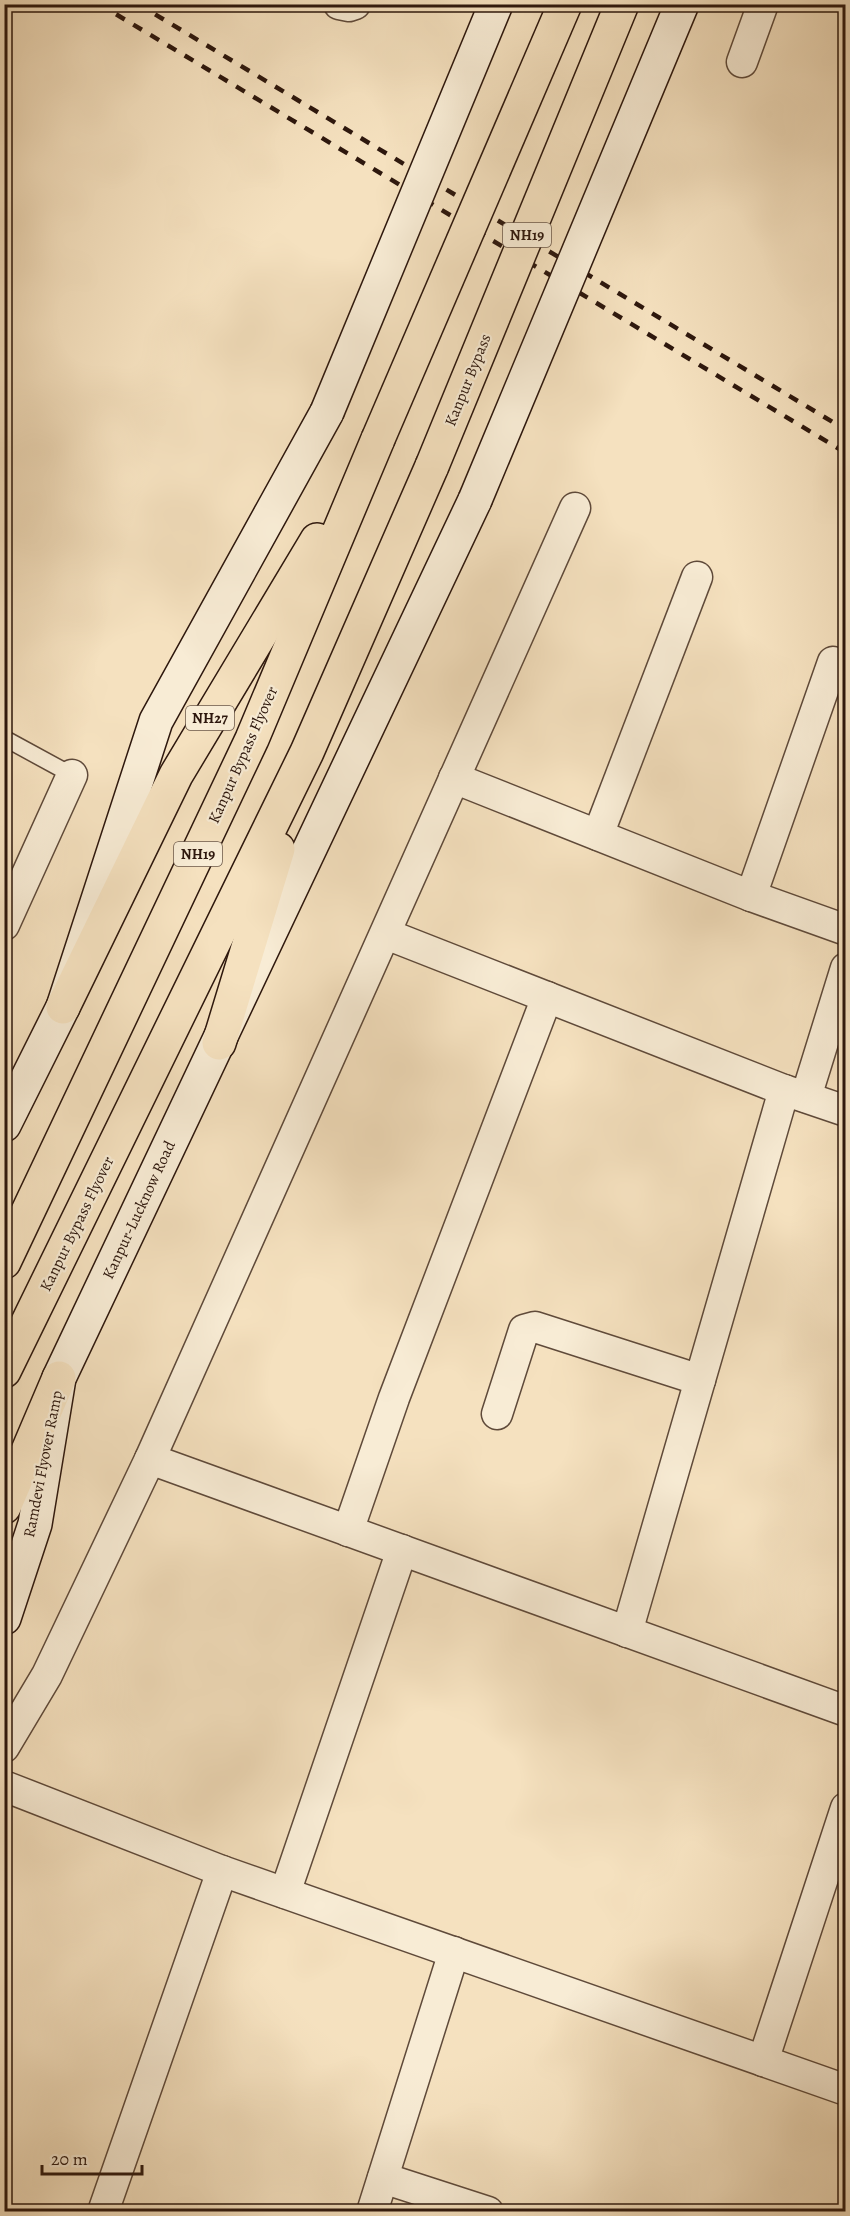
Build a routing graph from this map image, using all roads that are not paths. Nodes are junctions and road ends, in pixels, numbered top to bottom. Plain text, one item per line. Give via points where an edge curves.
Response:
1 (339, 4) edge
2 (355, 4) edge
3 (496, 4) edge
4 (565, 4) edge
5 (622, 4) edge
6 (682, 4) edge
7 (763, 4) edge
8 (742, 62) dead end
9 (378, 439) junction
10 (575, 508) dead end
11 (697, 577) dead end
12 (833, 662) dead end
13 (4, 738) edge
14 (307, 752) junction
15 (72, 776) joint
16 (454, 777) junction
17 (598, 835) junction
18 (751, 896) junction
19 (4, 926) edge
20 (846, 930) edge
21 (386, 934) junction
22 (846, 968) edge
23 (547, 998) junction
24 (63, 1006) junction
25 (219, 1042) junction
26 (795, 1094) junction
27 (846, 1111) edge
28 (4, 1125) edge
29 (4, 1262) edge
30 (4, 1371) edge
31 (59, 1378) junction
32 (700, 1380) junction
33 (497, 1414) dead end
34 (150, 1459) junction
35 (4, 1507) edge
36 (348, 1531) junction
37 (402, 1550) junction
38 (4, 1618) edge
39 (627, 1632) junction
40 (846, 1711) edge
41 (4, 1747) edge
42 (4, 1786) edge
43 (846, 1808) edge
44 (222, 1871) junction
45 (285, 1893) junction
46 (454, 1952) junction
47 (763, 2061) junction
48 (846, 2090) edge
49 (383, 2178) junction
50 (103, 2211) edge
51 (372, 2211) edge
52 (488, 2211) edge

1 - 2 street
3 - 24 main road, bridge via 327,412 156,721
4 - 9 highway, NH19, bridge
5 - 14 highway, Kanpur Bypass / NH19, bridge via 432,466
6 - 25 main road, Kanpur-Lucknow Road, bridge via 475,500
7 - 8 street
9 - 24 highway, NH27 via 176,775
9 - 29 highway, Kanpur Bypass Flyover / NH19 via 252,739
10 - 16 street
11 - 17 street
12 - 18 street
13 - 15 lane
14 - 25 highway
14 - 30 highway, Kanpur Bypass Flyover / NH19
15 - 19 street
16 - 17 street
16 - 21 street
17 - 18 street
18 - 20 street
21 - 23 street
21 - 34 street
22 - 26 street
23 - 26 street
23 - 36 street via 394,1398
24 - 28 main road, NH27
25 - 31 main road, Kanpur-Lucknow Road
26 - 27 street
26 - 32 street
31 - 35 highway
31 - 38 main road, Ramdevi Flyover Ramp via 35,1524
32 - 33 street via 535,1327 524,1330
32 - 39 street
34 - 36 street
34 - 41 street via 47,1675
36 - 37 street
37 - 39 street
37 - 45 street
39 - 40 street
42 - 44 street
43 - 47 street
44 - 45 street
44 - 50 street
45 - 46 street
46 - 47 street
46 - 49 street
47 - 48 street
49 - 51 street
49 - 52 street

